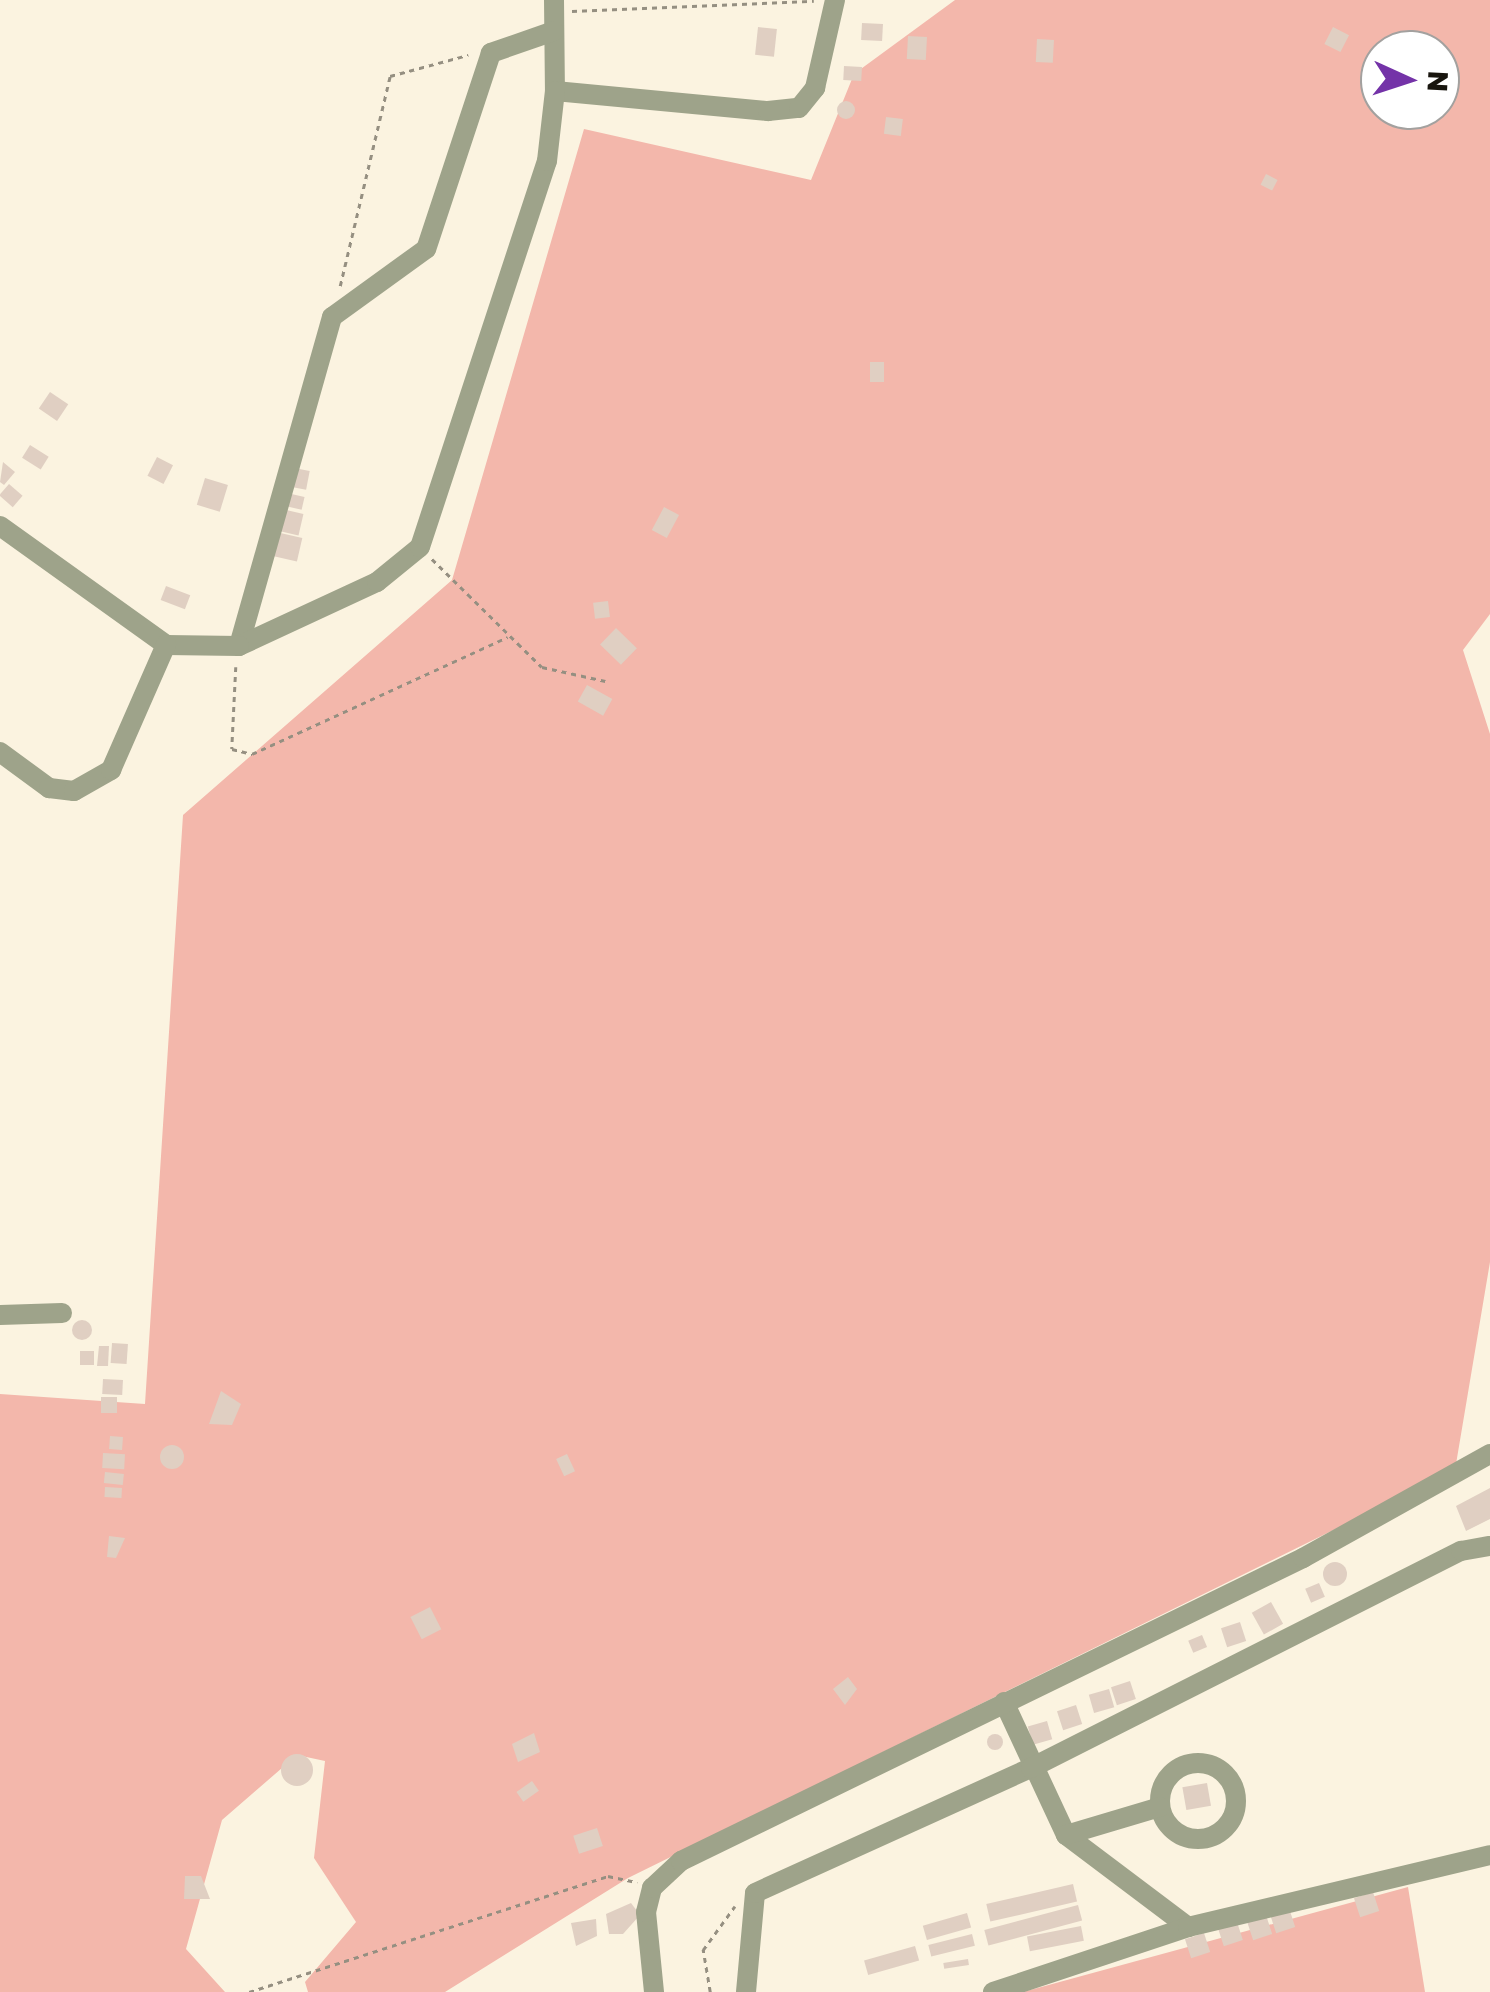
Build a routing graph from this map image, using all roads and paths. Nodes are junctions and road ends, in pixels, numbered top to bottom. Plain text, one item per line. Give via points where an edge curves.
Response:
1 (835, 0) edge
2 (554, 14) edge
3 (472, 54) dead end
4 (555, 91) junction
5 (332, 317) junction
6 (0, 526) edge
7 (420, 547) junction
8 (507, 638) junction
9 (166, 646) junction
10 (238, 646) junction
11 (605, 680) dead end
12 (0, 752) edge
13 (62, 1314) dead end
14 (0, 1315) edge
15 (1490, 1454) edge
16 (1490, 1546) edge
17 (1004, 1702) junction
18 (1031, 1768) junction
19 (1160, 1807) dead end
20 (1066, 1835) junction
21 (1490, 1856) edge
22 (652, 1888) junction
23 (755, 1892) junction
24 (1188, 1927) junction
25 (249, 1992) edge
26 (654, 1992) edge
27 (710, 1992) edge
28 (746, 1992) edge
29 (992, 1992) edge

1 - 2 path
1 - 4 street via 814,88 799,108
2 - 4 street
2 - 5 street via 491,52 426,250
3 - 5 path via 390,76
4 - 7 street via 543,172
5 - 10 street
6 - 9 street
7 - 8 path
7 - 10 street via 378,582
8 - 10 path via 252,754 232,749
8 - 11 path via 542,668
9 - 10 street
9 - 12 street via 117,763 94,780 49,788
13 - 14 street
15 - 17 street via 1303,1558
16 - 18 street via 1461,1551
17 - 18 street
17 - 22 street via 682,1861
18 - 20 street
18 - 23 street
19 - 20 street
20 - 24 street
21 - 24 street
22 - 25 path via 608,1876
22 - 26 street
23 - 27 path via 719,1918 703,1950
23 - 28 street
24 - 29 street

